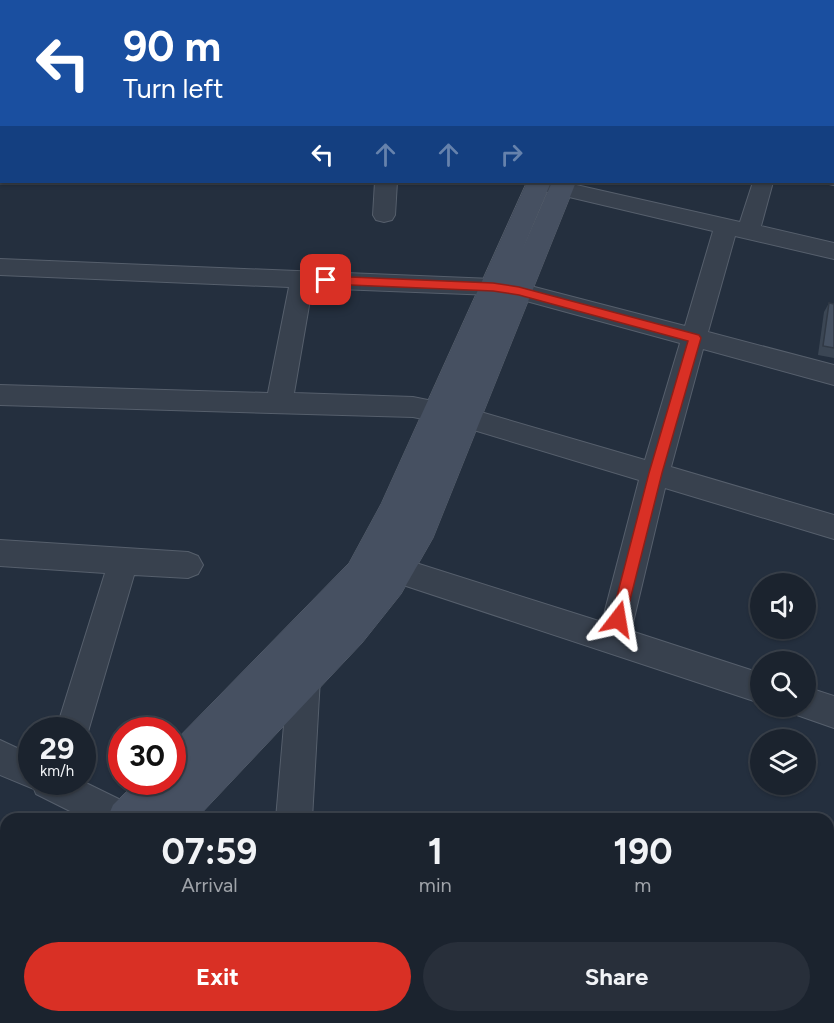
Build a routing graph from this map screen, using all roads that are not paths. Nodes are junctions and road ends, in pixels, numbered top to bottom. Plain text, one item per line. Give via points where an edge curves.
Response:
1 (386, 183) edge
2 (551, 183) edge
3 (638, 183) edge
4 (762, 183) edge
5 (630, 204) junction
6 (384, 215) dead end
7 (737, 229) junction
8 (834, 251) edge
9 (0, 267) edge
10 (302, 279) junction
11 (506, 289) junction
12 (695, 338) junction
13 (834, 375) edge
14 (0, 395) edge
15 (279, 402) junction
16 (453, 415) junction
17 (656, 473) junction
18 (834, 527) edge
19 (0, 553) edge
20 (123, 561) junction
21 (188, 565) dead end
22 (397, 570) junction
23 (613, 640) junction
24 (304, 678) junction
25 (750, 685) edge
26 (816, 706) edge
27 (834, 712) edge
28 (77, 717) edge
29 (0, 757) edge
30 (186, 758) edge
31 (18, 766) edge
32 (78, 795) edge
33 (150, 795) edge
34 (113, 813) edge
35 (131, 813) edge
36 (174, 813) edge
37 (294, 813) edge

1 - 6 street
2 - 5 street
2 - 11 main road
3 - 5 street
4 - 7 street
5 - 7 street
7 - 8 street
7 - 12 street
9 - 10 street
10 - 11 street
10 - 15 street
11 - 12 street
11 - 16 main road
12 - 13 street
12 - 17 street
14 - 15 street
15 - 16 street via 412,406
16 - 17 street
16 - 22 main road via 416,538
16 - 30 main road via 361,574
17 - 18 street
17 - 23 street
19 - 20 street
20 - 21 street
20 - 28 street
22 - 23 street
22 - 24 main road via 349,631
23 - 25 street
24 - 36 main road
24 - 37 street
26 - 27 street
29 - 31 street
32 - 34 street
33 - 35 main road

